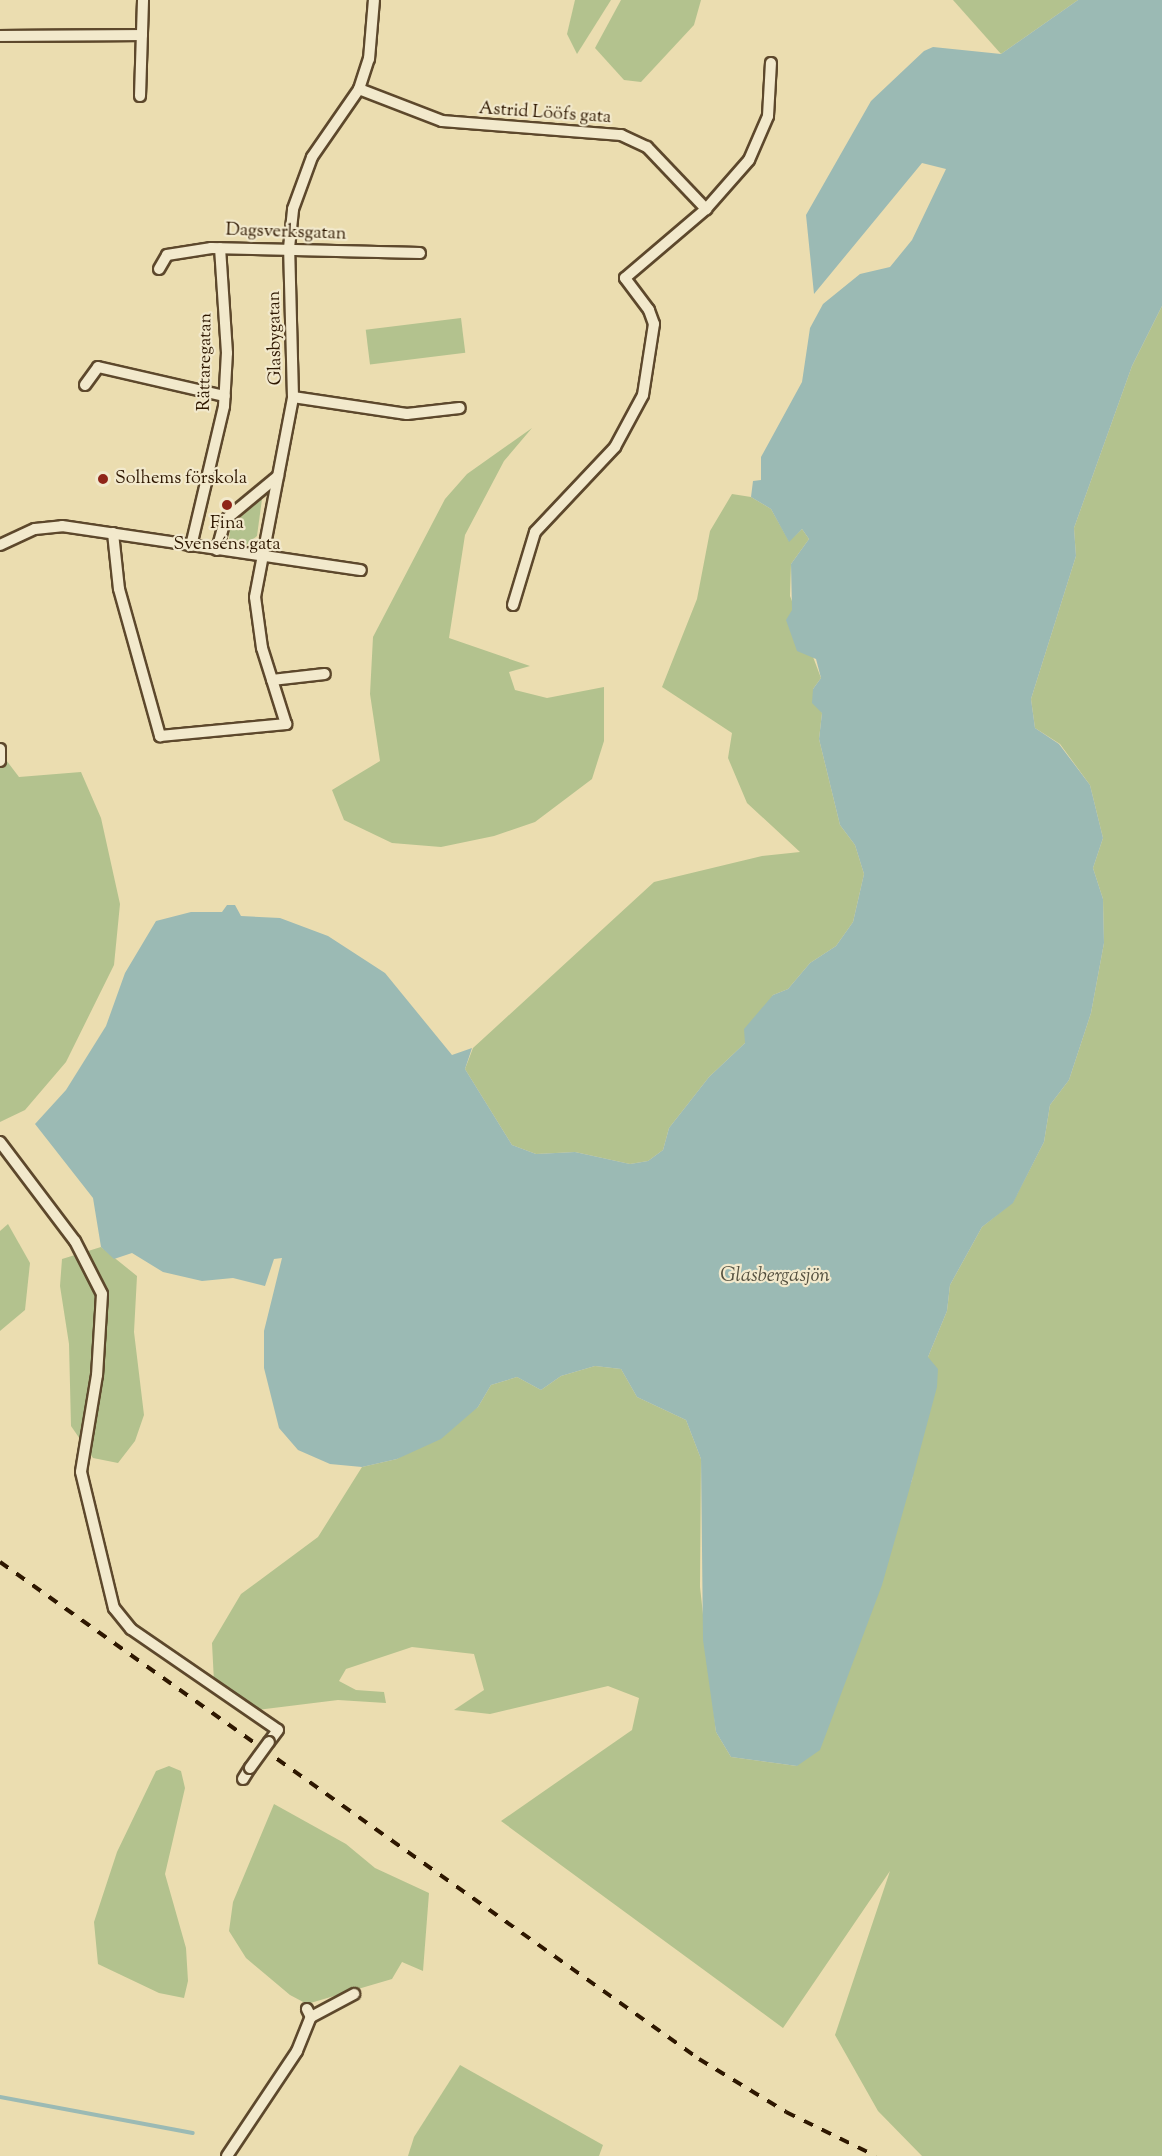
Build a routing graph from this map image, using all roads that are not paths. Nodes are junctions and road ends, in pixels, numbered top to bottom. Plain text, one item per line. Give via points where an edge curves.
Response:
1 (143, 0) edge
2 (374, 0) edge
3 (142, 35) junction
4 (0, 36) edge
5 (771, 63) dead end
6 (359, 89) junction
7 (140, 96) dead end
8 (706, 209) junction
9 (220, 248) junction
10 (289, 248) junction
11 (420, 253) dead end
12 (159, 269) dead end
13 (85, 386) dead end
14 (225, 396) junction
15 (293, 397) junction
16 (460, 408) dead end
17 (278, 476) junction
18 (112, 533) junction
19 (0, 545) edge
20 (191, 546) junction
21 (217, 550) junction
22 (260, 558) junction
23 (360, 570) dead end
24 (513, 604) dead end
25 (324, 674) dead end
26 (272, 680) junction
27 (0, 749) edge
28 (0, 761) edge
29 (0, 1142) edge
30 (243, 1779) dead end
31 (354, 1994) dead end
32 (227, 2156) edge

1 - 3 street
2 - 6 street, Glasbygatan via 369,59
3 - 4 street
3 - 7 street
5 - 8 street via 770,103 760,138 731,184
6 - 8 street, Astrid Lööfs gata via 442,121 621,135 647,147
6 - 10 street, Glasbygatan via 312,157 293,209
8 - 24 street via 625,278 650,310 654,324 643,395 615,447 537,528
9 - 10 street, Dagsverksgatan
9 - 12 street, Dagsverksgatan via 167,255
9 - 14 street, Rättaregatan
10 - 11 street, Dagsverksgatan
10 - 15 street, Glasbygatan
13 - 14 street via 98,367
14 - 20 street, Rättaregatan
15 - 16 street via 407,414
15 - 17 street, Glasbygatan
17 - 21 street via 225,520
17 - 22 street, Glasbygatan
18 - 19 street via 44,527
18 - 20 street
18 - 26 street, Glasbygatan via 119,589 160,736 286,724
20 - 21 street
21 - 22 street
22 - 23 street
22 - 26 street, Glasbygatan via 257,614
25 - 26 street
27 - 28 street
29 - 30 street, bridge via 75,1241 102,1293 97,1375 81,1472 114,1608 131,1629 278,1730
31 - 32 street via 309,2013 297,2051

